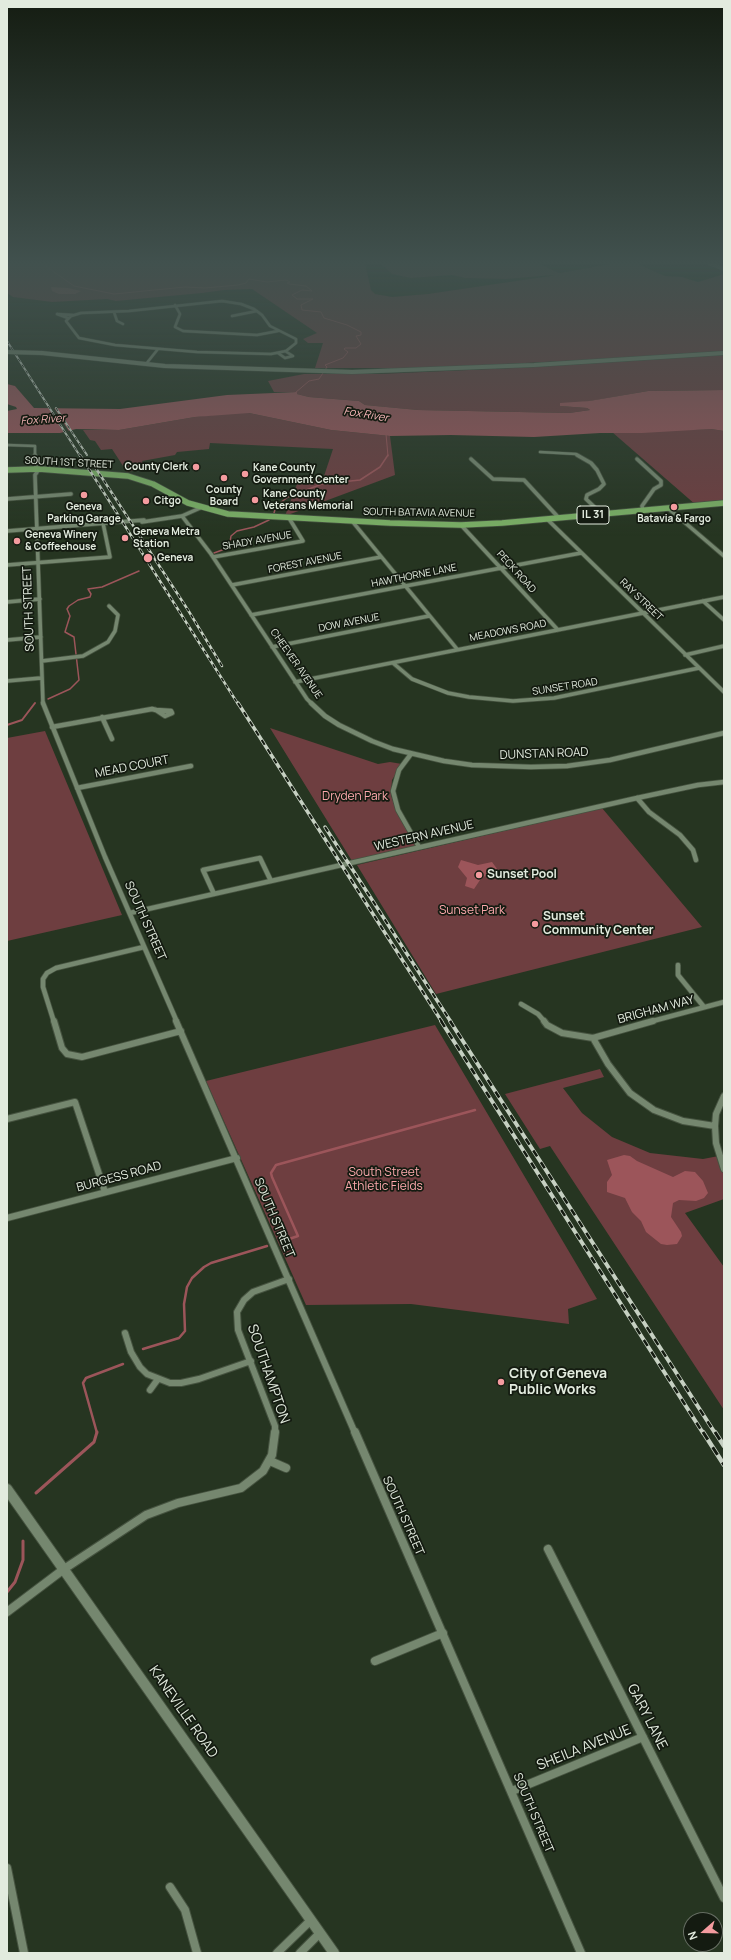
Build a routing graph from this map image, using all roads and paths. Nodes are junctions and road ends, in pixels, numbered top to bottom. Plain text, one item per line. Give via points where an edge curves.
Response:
1 (56, 354) edge
2 (154, 354) edge
3 (280, 354) edge
4 (291, 354) edge
5 (702, 354) edge
6 (146, 364) junction
7 (7, 445) edge
8 (540, 452) dead end
9 (471, 459) dead end
10 (637, 459) dead end
11 (7, 470) edge
12 (36, 470) junction
13 (71, 494) dead end
14 (37, 496) junction
15 (173, 496) joint
16 (7, 499) edge
17 (724, 504) edge
18 (200, 508) junction
19 (668, 509) junction
20 (643, 511) junction
21 (602, 514) junction
22 (182, 516) junction
23 (289, 518) junction
24 (559, 518) junction
25 (547, 519) junction
26 (352, 521) junction
27 (105, 523) junction
28 (461, 524) junction
29 (38, 528) junction
30 (7, 531) edge
31 (581, 553) junction
32 (724, 556) edge
33 (213, 557) junction
34 (381, 557) junction
35 (39, 562) junction
36 (7, 565) edge
37 (501, 568) junction
38 (232, 585) junction
39 (404, 586) junction
40 (724, 597) edge
41 (40, 599) junction
42 (703, 601) junction
43 (7, 602) edge
44 (109, 606) dead end
45 (642, 612) junction
46 (251, 615) junction
47 (429, 616) junction
48 (724, 620) edge
49 (558, 630) junction
50 (41, 637) junction
51 (7, 640) edge
52 (724, 646) edge
53 (272, 647) junction
54 (457, 649) junction
55 (685, 655) junction
56 (42, 661) junction
57 (393, 663) junction
58 (699, 668) junction
59 (41, 678) junction
60 (7, 681) edge
61 (295, 682) junction
62 (724, 692) edge
63 (171, 711) dead end
64 (102, 717) junction
65 (52, 727) junction
66 (724, 733) edge
67 (112, 739) dead end
68 (411, 754) junction
69 (191, 766) dead end
70 (724, 782) edge
71 (77, 788) junction
72 (638, 798) junction
73 (419, 847) junction
74 (696, 860) dead end
75 (271, 881) junction
76 (214, 894) junction
77 (130, 913) junction
78 (144, 947) junction
79 (678, 965) dead end
80 (724, 1002) edge
81 (521, 1004) dead end
82 (704, 1007) junction
83 (181, 1031) junction
84 (593, 1038) junction
85 (724, 1096) edge
86 (7, 1119) edge
87 (714, 1126) junction
88 (237, 1158) junction
89 (724, 1169) edge
90 (105, 1192) junction
91 (7, 1218) edge
92 (289, 1280) junction
93 (125, 1333) dead end
94 (251, 1361) junction
95 (158, 1379) junction
96 (150, 1390) dead end
97 (270, 1461) junction
98 (286, 1468) dead end
99 (7, 1488) edge
100 (548, 1548) dead end
101 (64, 1569) junction
102 (7, 1612) edge
103 (443, 1633) junction
104 (375, 1661) dead end
105 (643, 1737) junction
106 (512, 1791) junction
107 (7, 1868) edge
108 (170, 1887) dead end
109 (724, 1898) edge
110 (311, 1920) junction
111 (320, 1933) junction
112 (24, 1953) edge
113 (197, 1953) edge
114 (277, 1953) edge
115 (300, 1953) edge
116 (334, 1953) edge
117 (581, 1953) edge

1 - 6 main road, bridge
2 - 6 street
3 - 4 street via 285,358 293,356
5 - 6 main road via 527,366 329,372
7 - 12 street, SOUTH STREET via 35,446
8 - 21 street via 576,454 591,463 604,484 587,495 586,499
9 - 24 street via 494,479 524,480
10 - 20 street via 661,481 662,485 649,495 642,506
11 - 12 main road, SOUTH 1ST STREET / IL 31
12 - 14 street, SOUTH STREET
12 - 15 main road, SOUTH 1ST STREET / IL 31 via 128,476 153,484
13 - 14 street
14 - 16 street
14 - 29 street, SOUTH STREET
15 - 18 main road, SOUTH BATAVIA AVENUE / IL 31
17 - 19 main road, SOUTH BATAVIA AVENUE / IL 31
18 - 22 street
18 - 23 main road, SOUTH BATAVIA AVENUE / IL 31 via 228,514
19 - 20 main road, SOUTH BATAVIA AVENUE / IL 31
19 - 32 street
20 - 21 main road, SOUTH BATAVIA AVENUE / IL 31
21 - 24 main road, SOUTH BATAVIA AVENUE / IL 31
22 - 27 street
22 - 33 street, CHEEVER AVENUE
23 - 26 main road, SOUTH BATAVIA AVENUE / IL 31
23 - 33 street, SHADY AVENUE via 303,541
24 - 25 main road, SOUTH BATAVIA AVENUE / IL 31
25 - 28 main road, SOUTH BATAVIA AVENUE / IL 31
25 - 31 street, RAY STREET
26 - 28 main road, SOUTH BATAVIA AVENUE / IL 31
26 - 34 street
27 - 29 street
27 - 35 street via 110,557
28 - 37 street, PECK ROAD
29 - 30 street
29 - 35 street, SOUTH STREET
31 - 37 street, HAWTHORNE LANE
31 - 45 street, RAY STREET
33 - 38 street, CHEEVER AVENUE
34 - 38 street, FOREST AVENUE
34 - 39 street
35 - 36 street
35 - 41 street, SOUTH STREET
37 - 39 street, HAWTHORNE LANE
37 - 49 street, PECK ROAD
38 - 46 street, CHEEVER AVENUE
39 - 46 street, HAWTHORNE LANE
39 - 47 street
40 - 42 street, MEADOWS ROAD
41 - 43 street
41 - 50 street, SOUTH STREET
42 - 45 street, MEADOWS ROAD
42 - 48 street
44 - 56 street via 118,615 115,631 108,642 88,654
45 - 49 street, MEADOWS ROAD
45 - 55 street, RAY STREET
46 - 53 street, CHEEVER AVENUE
47 - 53 street, DOW AVENUE
47 - 54 street
49 - 54 street, MEADOWS ROAD
50 - 51 street
50 - 56 street, SOUTH STREET
52 - 55 street
53 - 61 street, CHEEVER AVENUE
54 - 57 street, MEADOWS ROAD
55 - 58 street, RAY STREET
56 - 59 street, SOUTH STREET
57 - 58 street, SUNSET ROAD via 412,678 448,693 513,701 554,698
57 - 61 street, MEADOWS ROAD
58 - 62 street, RAY STREET
59 - 60 street
59 - 65 street, SOUTH STREET via 42,700
61 - 68 street, CHEEVER AVENUE via 316,708 338,725 372,741
63 - 64 street via 156,710
64 - 65 street
64 - 67 street
65 - 71 street, SOUTH STREET
66 - 68 street, DUNSTAN ROAD via 610,760 567,766 472,765
68 - 73 street via 399,770 393,791 398,810
69 - 71 street, MEAD COURT
70 - 72 street, WESTERN AVENUE
71 - 77 street, SOUTH STREET
72 - 73 street, WESTERN AVENUE
72 - 74 street via 649,812 680,835 693,850
73 - 75 street, WESTERN AVENUE
75 - 76 street, WESTERN AVENUE
75 - 76 street via 260,858 204,870
76 - 77 street, WESTERN AVENUE
77 - 78 street, SOUTH STREET
78 - 83 street, SOUTH STREET
78 - 83 street via 56,968 47,973 43,979 43,987 62,1048 67,1054 82,1057
79 - 82 street via 678,974
80 - 82 street, BRIGHAM WAY
81 - 84 street via 538,1014 547,1025 562,1033
82 - 84 street, BRIGHAM WAY
83 - 88 street, SOUTH STREET
84 - 87 street via 608,1064 630,1093 654,1110 683,1121
85 - 87 street
86 - 90 street via 75,1102
87 - 89 street via 717,1148
88 - 90 street, BURGESS ROAD
88 - 92 street, SOUTH STREET
90 - 91 street, BURGESS ROAD
92 - 94 street, SOUTHAMPTON via 253,1292 238,1308 237,1324
92 - 103 street, SOUTH STREET
93 - 95 street via 135,1360 147,1374
94 - 95 street via 190,1382 170,1383
94 - 97 street, SOUTHAMPTON via 275,1426
95 - 96 street
97 - 98 street
97 - 101 street, SOUTHAMPTON via 255,1479 241,1488 178,1503 146,1515
99 - 101 main road, KANEVILLE ROAD
100 - 105 street, GARY LANE
101 - 102 street, SOUTHAMPTON
101 - 110 main road, KANEVILLE ROAD
103 - 104 street
103 - 106 street, SOUTH STREET
105 - 106 street, SHEILA AVENUE
105 - 109 street, GARY LANE
106 - 117 street, SOUTH STREET
107 - 112 street
108 - 113 street via 185,1910
110 - 111 main road, KANEVILLE ROAD
110 - 114 street
111 - 115 street
111 - 116 main road, KANEVILLE ROAD

